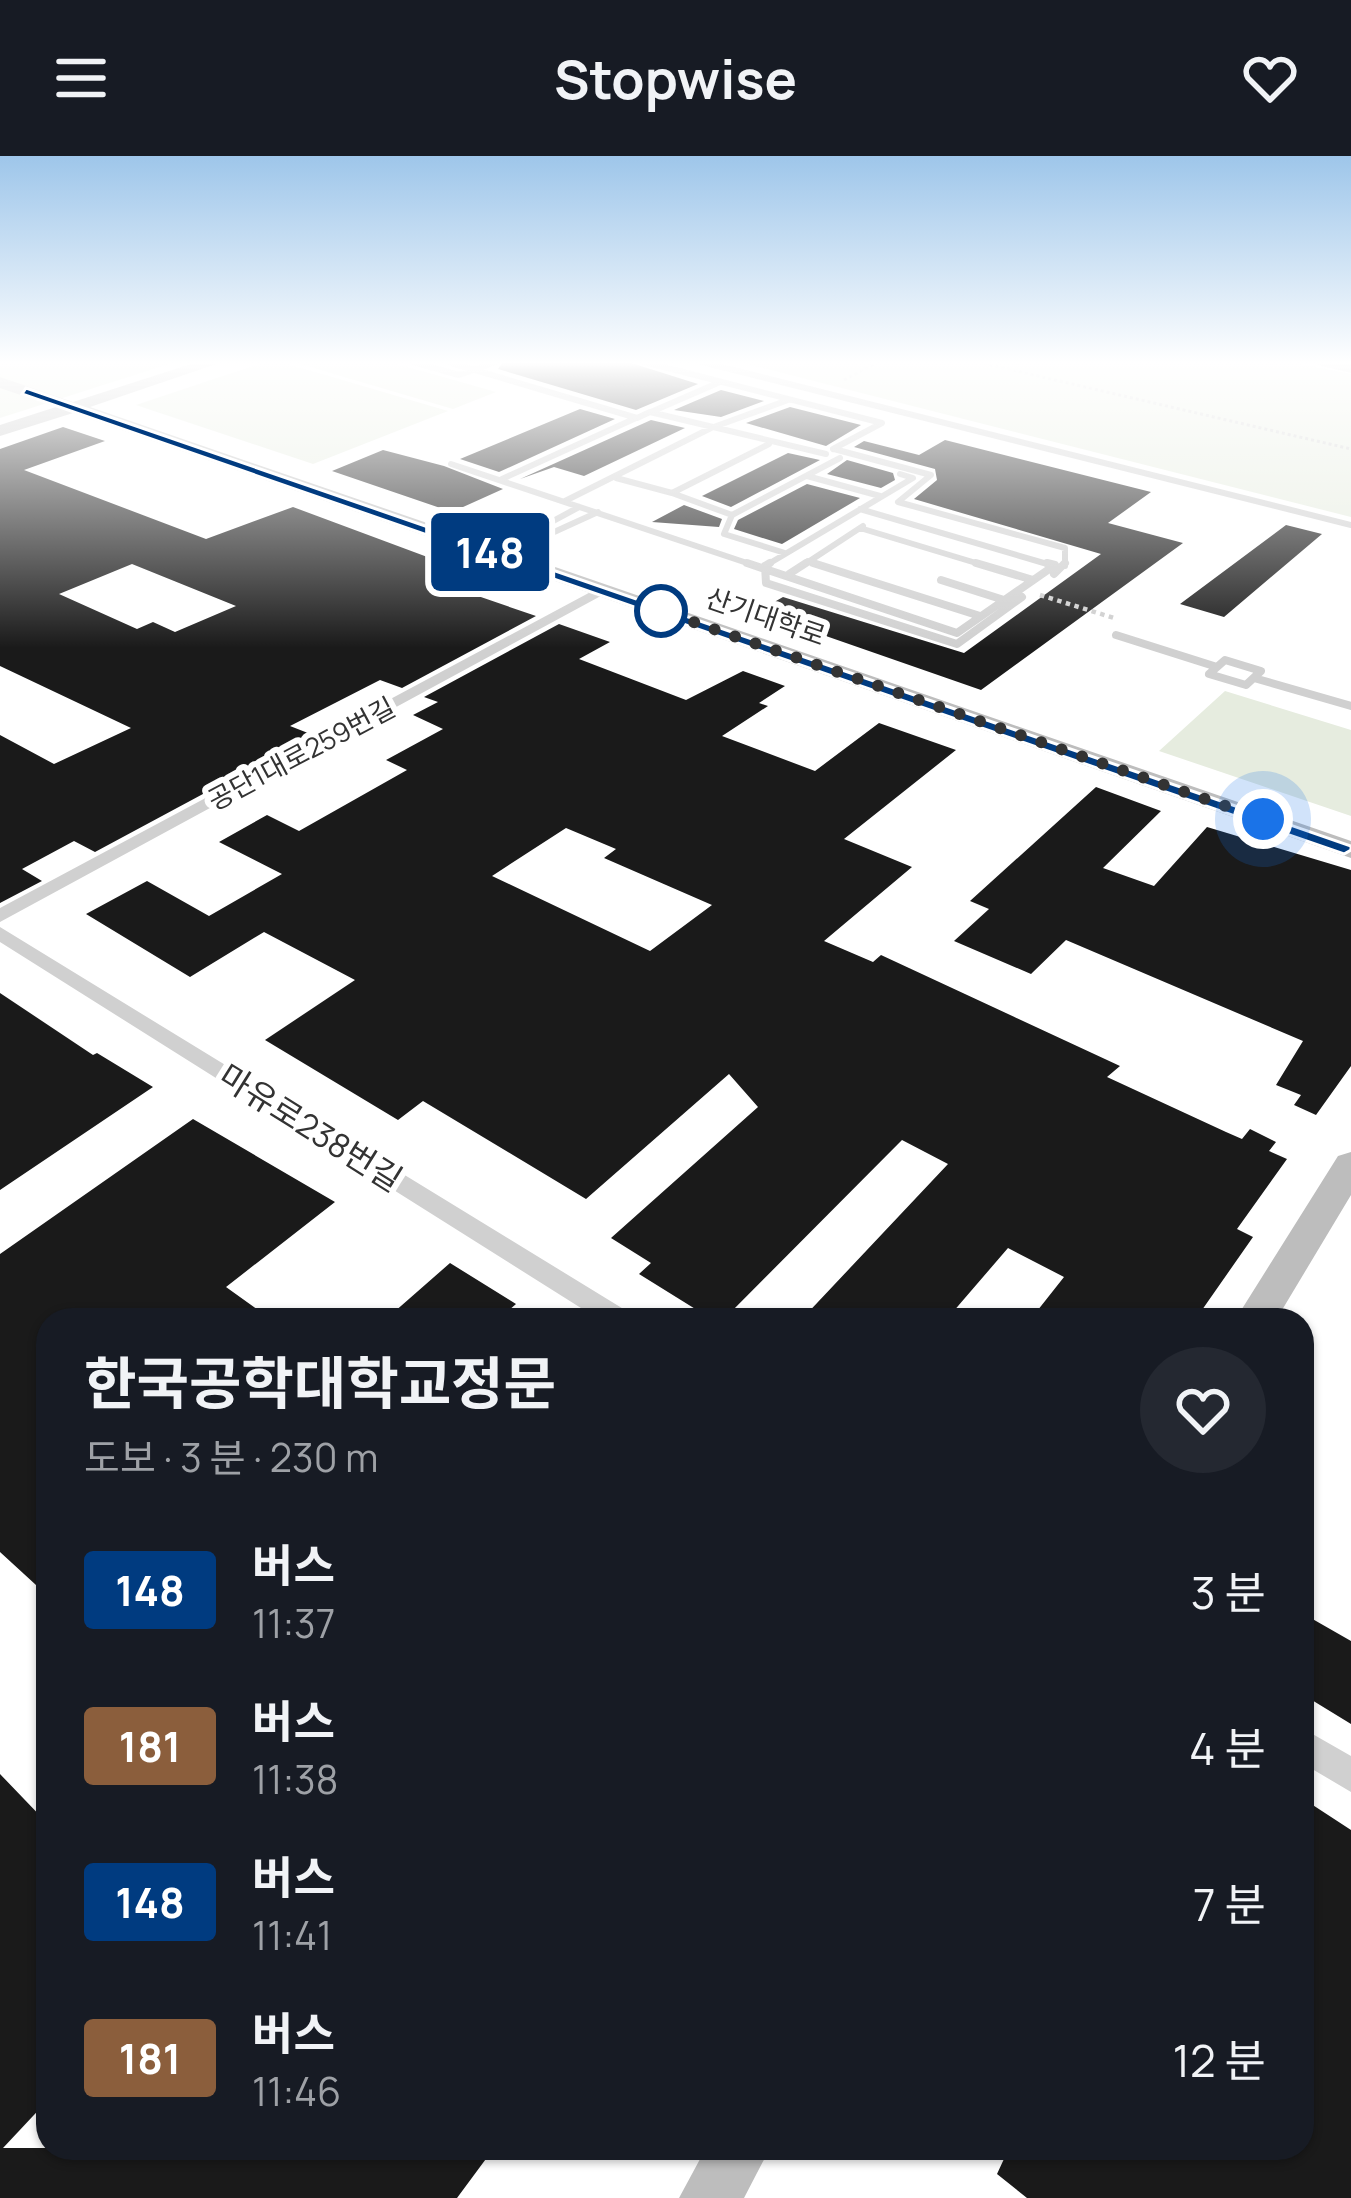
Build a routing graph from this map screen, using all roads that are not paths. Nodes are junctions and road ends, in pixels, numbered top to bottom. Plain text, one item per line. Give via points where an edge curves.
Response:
1 (227, 457) edge
2 (551, 457) edge
3 (653, 457) edge
4 (742, 457) edge
5 (853, 457) edge
6 (1083, 457) edge
7 (840, 458) joint
8 (451, 464) dead end
9 (806, 476) junction
10 (614, 477) junction
11 (500, 480) junction
12 (672, 493) junction
13 (880, 496) junction
14 (566, 501) junction
15 (898, 502) junction
16 (580, 506) junction
17 (860, 508) junction
18 (599, 512) junction
19 (881, 514) junction
20 (732, 515) junction
21 (1351, 525) edge
22 (860, 528) junction
23 (505, 548) junction
24 (785, 553) junction
25 (808, 561) junction
26 (766, 566) junction
27 (789, 574) junction
28 (941, 580) dead end
29 (1033, 580) junction
30 (603, 591) junction
31 (1004, 600) junction
32 (980, 616) junction
33 (1116, 634) road end
34 (1217, 667) junction
35 (1254, 677) junction
36 (1351, 706) edge
37 (1351, 850) edge
38 (0, 916) edge
39 (0, 933) edge
40 (1351, 1165) edge
41 (602, 1308) edge
42 (1262, 1308) edge
43 (1314, 1752) edge
44 (1351, 1775) edge
45 (733, 2160) edge
46 (709, 2198) edge

1 - 23 street, 산기대학로
2 - 11 lane
3 - 10 lane
4 - 12 lane
5 - 15 lane via 931,475
6 - 21 lane
7 - 9 lane
7 - 13 lane via 913,478
8 - 11 lane
9 - 13 lane
9 - 20 lane
10 - 12 lane
10 - 14 lane
11 - 14 lane
12 - 20 lane
13 - 15 lane
13 - 17 lane
14 - 16 lane
15 - 19 lane
15 - 26 lane via 1065,548 1064,566 957,644 766,583
16 - 18 lane
16 - 23 lane
17 - 19 lane
17 - 24 lane
18 - 23 lane
18 - 26 lane
19 - 22 lane
19 - 29 lane via 1055,565
20 - 24 lane via 724,534
22 - 25 lane
22 - 29 lane
23 - 30 street, 산기대학로
24 - 26 lane
25 - 27 lane
25 - 32 lane
26 - 27 lane
27 - 32 lane via 957,633
28 - 31 lane
29 - 31 lane
30 - 37 street, 산기대학로
30 - 38 street, 공단1대로259번길
31 - 32 lane
33 - 34 lane
34 - 35 lane via 1225,660 1261,671
34 - 35 lane via 1209,674 1246,686
35 - 36 lane
39 - 41 street, 마유로238번길
40 - 42 street
43 - 44 street
45 - 46 street

